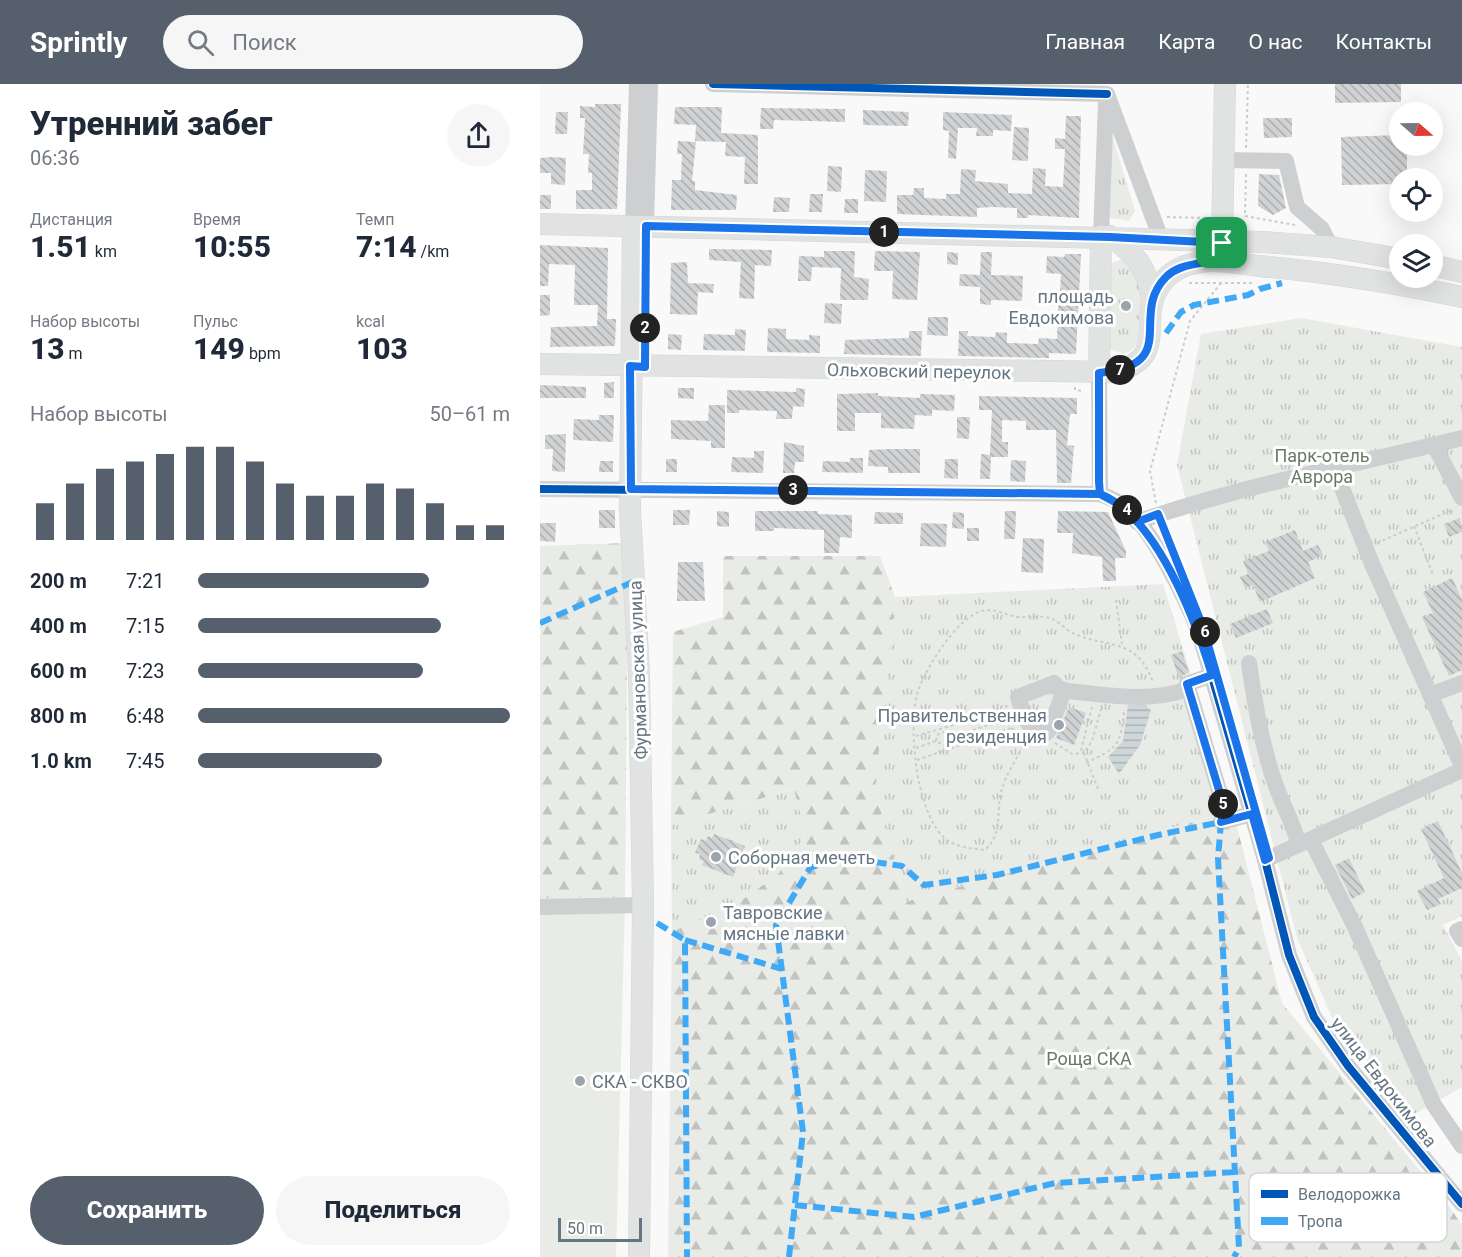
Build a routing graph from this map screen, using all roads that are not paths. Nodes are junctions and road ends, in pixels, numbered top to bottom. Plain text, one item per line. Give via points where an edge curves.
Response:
1 (637, 84) edge
2 (650, 84) edge
3 (713, 84) edge
4 (1225, 84) edge
5 (1107, 89) edge
6 (1224, 160) junction
7 (540, 224) edge
8 (640, 226) junction
9 (1106, 236) junction
10 (1161, 239) junction
11 (1331, 247) junction
12 (1389, 258) edge
13 (1220, 262) junction
14 (1443, 268) edge
15 (1462, 272) edge
16 (1462, 297) edge
17 (1152, 298) junction
18 (540, 364) edge
19 (638, 366) junction
20 (1099, 373) junction
21 (1462, 438) edge
22 (1434, 445) junction
23 (1334, 468) junction
24 (540, 489) edge
25 (638, 489) junction
26 (1100, 494) junction
27 (1462, 498) edge
28 (1137, 522) junction
29 (1249, 663) dead end
30 (1212, 675) junction
31 (1462, 683) edge
32 (1188, 689) junction
33 (1064, 690) dead end
34 (1430, 695) junction
35 (1462, 768) edge
36 (1252, 814) junction
37 (1304, 842) junction
38 (1265, 860) junction
39 (643, 905) junction
40 (540, 907) edge
41 (1462, 929) edge
42 (1462, 939) edge
43 (1462, 1146) edge
44 (1436, 1173) edge
45 (1447, 1186) edge
46 (1462, 1204) edge
47 (639, 1257) edge
48 (653, 1257) edge

1 - 8 street, Фурмановская улица
2 - 8 street, Фурмановская улица
3 - 5 street
4 - 6 main road
5 - 9 street
5 - 10 street
6 - 11 street via 1286,161 1297,207 1322,229
6 - 13 main road
7 - 8 main road
8 - 9 main road
8 - 19 main road, Фурмановская улица
9 - 10 main road
9 - 17 main road, Ольховский переулок via 1142,263
9 - 20 main road
10 - 13 main road
11 - 12 main road
11 - 13 main road via 1264,242
13 - 16 main road via 1325,272
13 - 17 main road via 1196,262 1176,270 1166,277
14 - 15 main road
17 - 20 main road, Ольховский переулок via 1149,345 1143,357 1125,369
18 - 19 main road, Ольховский переулок
19 - 20 main road, Ольховский переулок
19 - 25 main road, Фурмановская улица
20 - 26 street
21 - 22 street
22 - 23 street
22 - 27 street
23 - 28 street
23 - 34 street
24 - 25 street
25 - 26 street
25 - 39 main road, Фурмановская улица
25 - 48 main road, Фурмановская улица via 653,672 657,923
26 - 28 street, улица Евдокимова via 1124,507
28 - 30 street, улица Евдокимова via 1191,610
29 - 37 street via 1268,760 1277,788
30 - 32 street via 1187,684
30 - 36 street, улица Евдокимова
31 - 34 street
32 - 33 street via 1157,697
32 - 36 street via 1225,810 1221,822
34 - 35 street
35 - 37 street
36 - 38 street, улица Евдокимова
37 - 38 street
37 - 43 street via 1354,925 1434,1105
38 - 44 street, улица Евдокимова via 1289,955 1314,1017 1348,1066
39 - 40 street
39 - 47 main road, Фурмановская улица
41 - 42 street via 1457,931
45 - 46 street, улица Евдокимова

